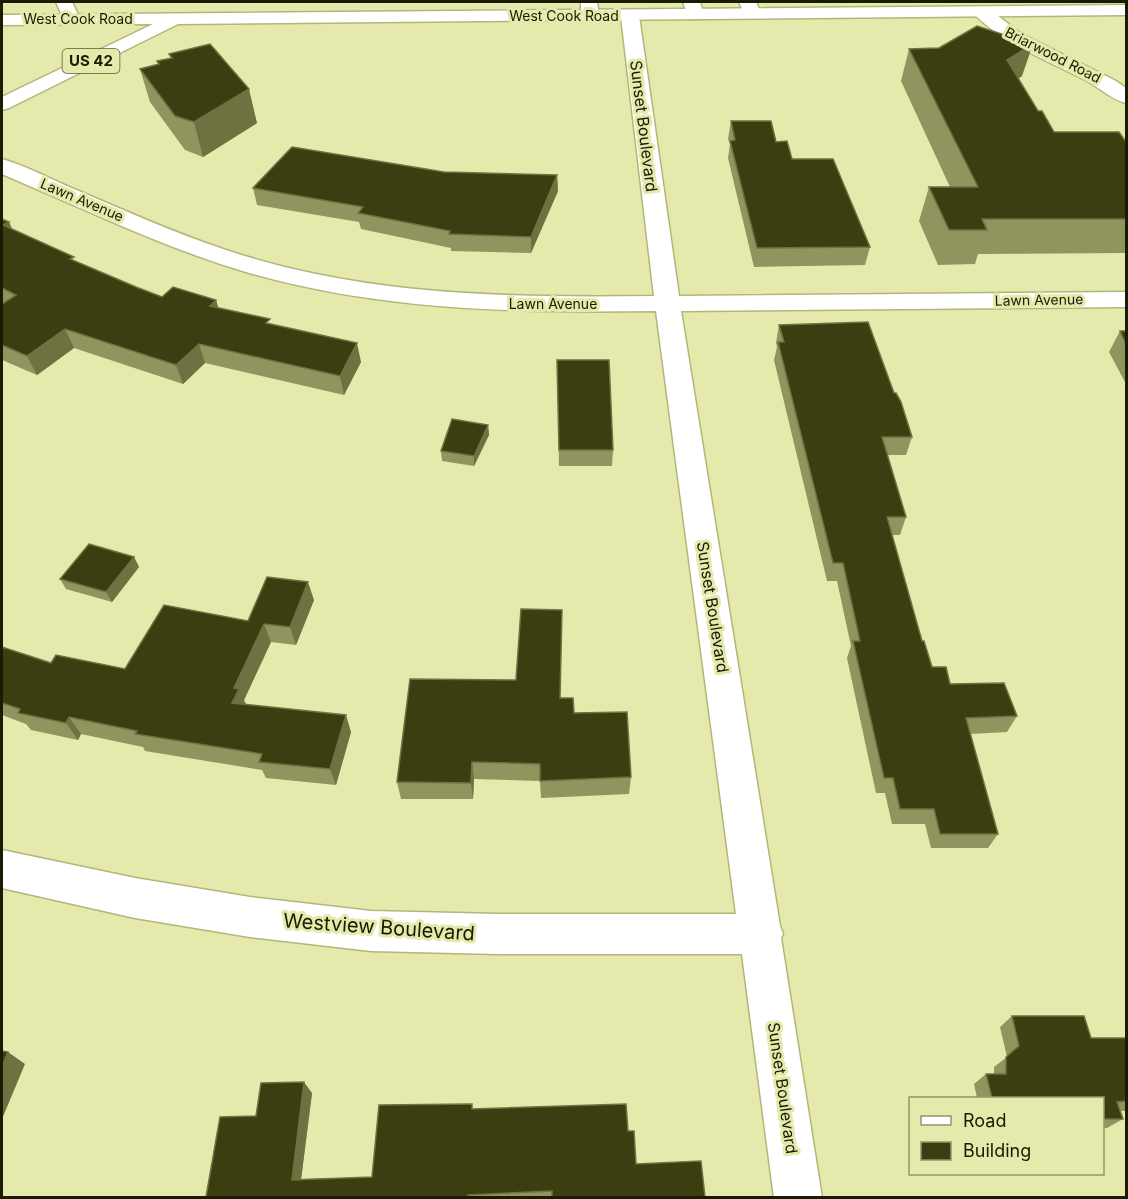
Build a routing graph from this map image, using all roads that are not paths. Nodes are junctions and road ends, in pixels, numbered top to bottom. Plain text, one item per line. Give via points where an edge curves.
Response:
1 (64, 2) edge
2 (215, 2) edge
3 (694, 8) edge
4 (750, 8) edge
5 (590, 9) edge
6 (1126, 10) edge
7 (982, 12) junction
8 (630, 16) junction
9 (180, 18) junction
10 (2, 20) edge
11 (71, 20) junction
12 (1126, 97) edge
13 (2, 104) edge
14 (2, 166) edge
15 (1126, 299) edge
16 (667, 304) junction
17 (2, 869) edge
18 (762, 934) junction
19 (798, 1197) edge

1 - 11 street
2 - 9 street, US 42
3 - 4 street, West Cook Road
3 - 8 street, West Cook Road
4 - 7 street, West Cook Road
5 - 8 street, West Cook Road
5 - 9 street, West Cook Road
6 - 7 street, West Cook Road
7 - 12 street, Briarwood Road via 1000,28 1084,70
8 - 16 street, Sunset Boulevard
9 - 11 street, West Cook Road
9 - 13 street, US 42
10 - 11 street, West Cook Road
14 - 16 street, Lawn Avenue via 167,236 279,272 397,295 466,302
15 - 16 street, Lawn Avenue
16 - 18 street, Sunset Boulevard
17 - 18 street, Westview Boulevard via 204,910 371,931
18 - 19 street, Sunset Boulevard

